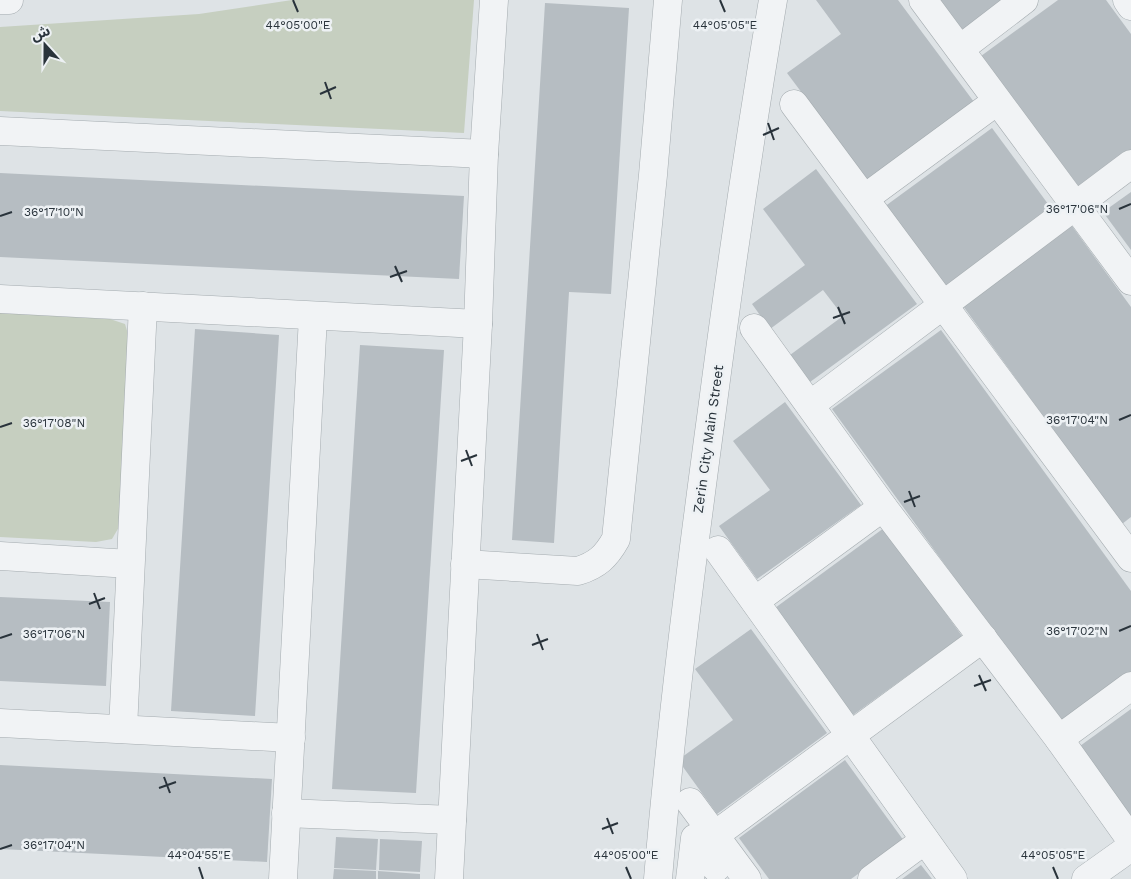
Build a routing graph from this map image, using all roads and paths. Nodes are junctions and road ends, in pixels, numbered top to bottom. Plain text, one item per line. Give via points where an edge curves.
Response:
1 (0, 0) edge
2 (8, 0) edge
3 (494, 0) edge
4 (668, 0) edge
5 (773, 0) edge
6 (923, 0) edge
7 (1024, 0) edge
8 (1127, 0) edge
9 (1131, 6) edge
10 (960, 49) junction
11 (997, 101) junction
12 (794, 104) dead end
13 (0, 131) edge
14 (484, 154) junction
15 (1131, 164) edge
16 (865, 198) junction
17 (1075, 206) junction
18 (1131, 281) edge
19 (0, 299) edge
20 (944, 304) junction
21 (143, 306) junction
22 (313, 317) junction
23 (478, 324) junction
24 (754, 328) dead end
25 (810, 405) junction
26 (883, 507) junction
27 (1126, 541) edge
28 (718, 550) dead end
29 (0, 556) edge
30 (130, 564) junction
31 (465, 564) junction
32 (756, 601) junction
33 (983, 638) junction
34 (1131, 686) edge
35 (0, 723) edge
36 (123, 729) junction
37 (291, 738) junction
38 (850, 738) junction
39 (1059, 739) junction
40 (690, 802) dead end
41 (286, 813) junction
42 (452, 820) junction
43 (715, 835) junction
44 (925, 840) junction
45 (1131, 840) edge
46 (1131, 847) edge
47 (282, 879) edge
48 (449, 879) edge
49 (658, 879) edge
50 (690, 879) edge
51 (724, 879) edge
52 (747, 879) edge
53 (872, 879) edge
54 (954, 879) edge
55 (1086, 879) edge

1 - 2 street
3 - 14 street
4 - 31 street via 616,539 594,566 578,571
5 - 49 street, Zerin City Main Street via 695,534
6 - 10 street
7 - 10 street
8 - 9 street
10 - 11 street
11 - 16 street
11 - 17 street
12 - 16 street
13 - 14 street
14 - 23 street
15 - 17 street
16 - 20 street
17 - 18 street
17 - 20 street
19 - 21 street
20 - 25 street
20 - 27 street
21 - 22 street
21 - 30 street
22 - 23 street
22 - 37 street
23 - 31 street
24 - 25 street
25 - 26 street
26 - 32 street
26 - 33 street
28 - 32 street
29 - 30 street
30 - 36 street
31 - 42 street
32 - 38 street
33 - 38 street
33 - 39 street
34 - 39 street
35 - 36 street
36 - 37 street
37 - 41 street
38 - 43 street
38 - 44 street
39 - 45 street
40 - 43 street
41 - 42 street
41 - 47 street
42 - 48 street
43 - 52 street
44 - 53 street
44 - 54 street
46 - 55 street
50 - 51 street via 695,838

